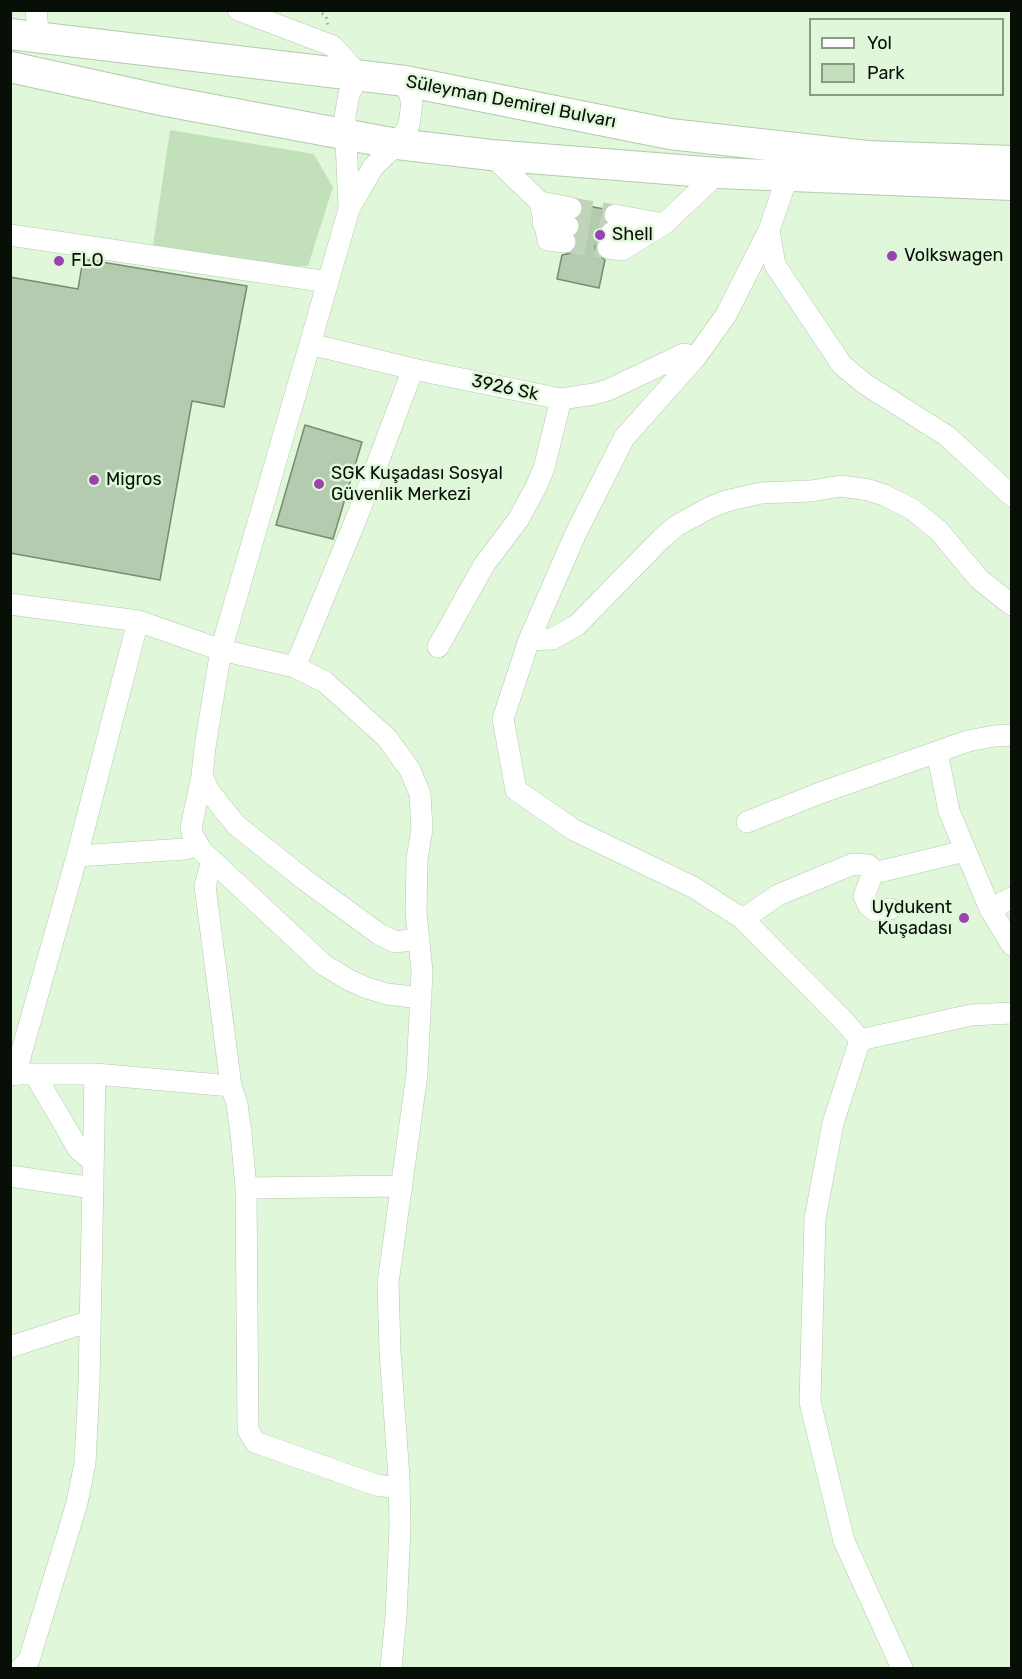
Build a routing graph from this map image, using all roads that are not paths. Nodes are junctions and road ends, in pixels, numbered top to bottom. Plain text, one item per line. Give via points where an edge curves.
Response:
1 (238, 10) edge
2 (29, 28) edge
3 (10, 68) edge
4 (359, 75) junction
5 (405, 81) junction
6 (347, 137) junction
7 (397, 144) junction
8 (491, 155) junction
9 (1011, 161) edge
10 (718, 173) junction
11 (788, 175) junction
12 (1011, 185) edge
13 (349, 209) junction
14 (542, 212) junction
15 (664, 224) junction
16 (769, 230) junction
17 (10, 235) edge
18 (328, 282) junction
19 (309, 344) junction
20 (696, 357) junction
21 (413, 369) junction
22 (561, 399) junction
23 (1011, 496) edge
24 (10, 604) edge
25 (1011, 605) edge
26 (138, 621) junction
27 (529, 640) junction
28 (438, 647) dead end
29 (222, 650) junction
30 (295, 667) junction
31 (1011, 735) edge
32 (937, 752) junction
33 (202, 776) junction
34 (747, 822) dead end
35 (197, 844) junction
36 (965, 851) junction
37 (77, 856) junction
38 (212, 860) junction
39 (874, 873) junction
40 (1011, 898) edge
41 (890, 909) dead end
42 (990, 909) junction
43 (743, 919) junction
44 (419, 939) junction
45 (1011, 945) edge
46 (421, 998) junction
47 (1011, 1013) edge
48 (860, 1040) junction
49 (95, 1074) junction
50 (20, 1075) edge
51 (231, 1086) junction
52 (93, 1161) junction
53 (10, 1176) edge
54 (402, 1186) junction
55 (93, 1188) junction
56 (246, 1188) junction
57 (90, 1321) junction
58 (10, 1347) edge
59 (399, 1488) junction
60 (21, 1668) edge
61 (391, 1668) edge
62 (902, 1668) edge

1 - 4 street via 333,46
2 - 4 highway, Süleyman Demirel Bulvarı
3 - 6 highway
4 - 5 highway, Süleyman Demirel Bulvarı
4 - 6 street via 349,94
5 - 7 street via 412,102 409,125
5 - 9 highway, Süleyman Demirel Bulvarı via 670,134 867,156
6 - 7 highway
6 - 13 street
7 - 8 highway
7 - 13 street via 373,167
8 - 10 highway
8 - 14 street
10 - 11 highway
10 - 15 street
11 - 12 highway
11 - 16 street
13 - 18 street
14 - 14 street via 568,225 548,240
15 - 15 street via 643,237 611,232
16 - 20 street via 726,315
16 - 23 street via 775,265 842,365 947,436
17 - 18 street
18 - 19 street
19 - 21 street, 3926 Sk
19 - 29 street
20 - 22 street, 3926 Sk via 684,354 608,390
20 - 27 street via 624,438 576,533
21 - 22 street, 3926 Sk
21 - 30 street
22 - 28 street via 536,487 518,520 484,565
24 - 26 street
25 - 27 street via 979,579 939,531 912,509 877,492 842,486 811,492 761,493 709,508 662,538 577,625 552,639
26 - 29 street
26 - 37 street
27 - 43 street via 503,719 516,790 574,830 693,887
29 - 30 street
29 - 33 street
30 - 44 street via 326,682 387,738 410,770 420,794 422,829 417,859
31 - 32 street via 981,738
32 - 34 street
32 - 36 street via 949,811
33 - 35 street via 191,828
33 - 44 street via 236,825 315,886 387,939
35 - 37 street via 185,849
35 - 38 street
36 - 39 street
36 - 42 street
37 - 50 street
38 - 46 street via 336,973 377,991
38 - 51 street via 205,886
39 - 41 street via 865,901 875,911
39 - 43 street via 868,865 845,866 778,896
40 - 42 street
42 - 45 street
43 - 48 street
44 - 46 street
46 - 54 street via 417,1074
47 - 48 street via 971,1015
48 - 62 street via 833,1123 815,1219 810,1402 844,1541
49 - 50 street
49 - 51 street
49 - 52 street
50 - 52 street via 79,1150
51 - 56 street via 237,1104
52 - 55 street
53 - 55 street
54 - 56 street
54 - 59 street via 388,1283
55 - 57 street
56 - 59 street via 248,1431 255,1442 376,1485
57 - 58 street
57 - 60 street via 86,1463 29,1660
59 - 61 street via 399,1575

